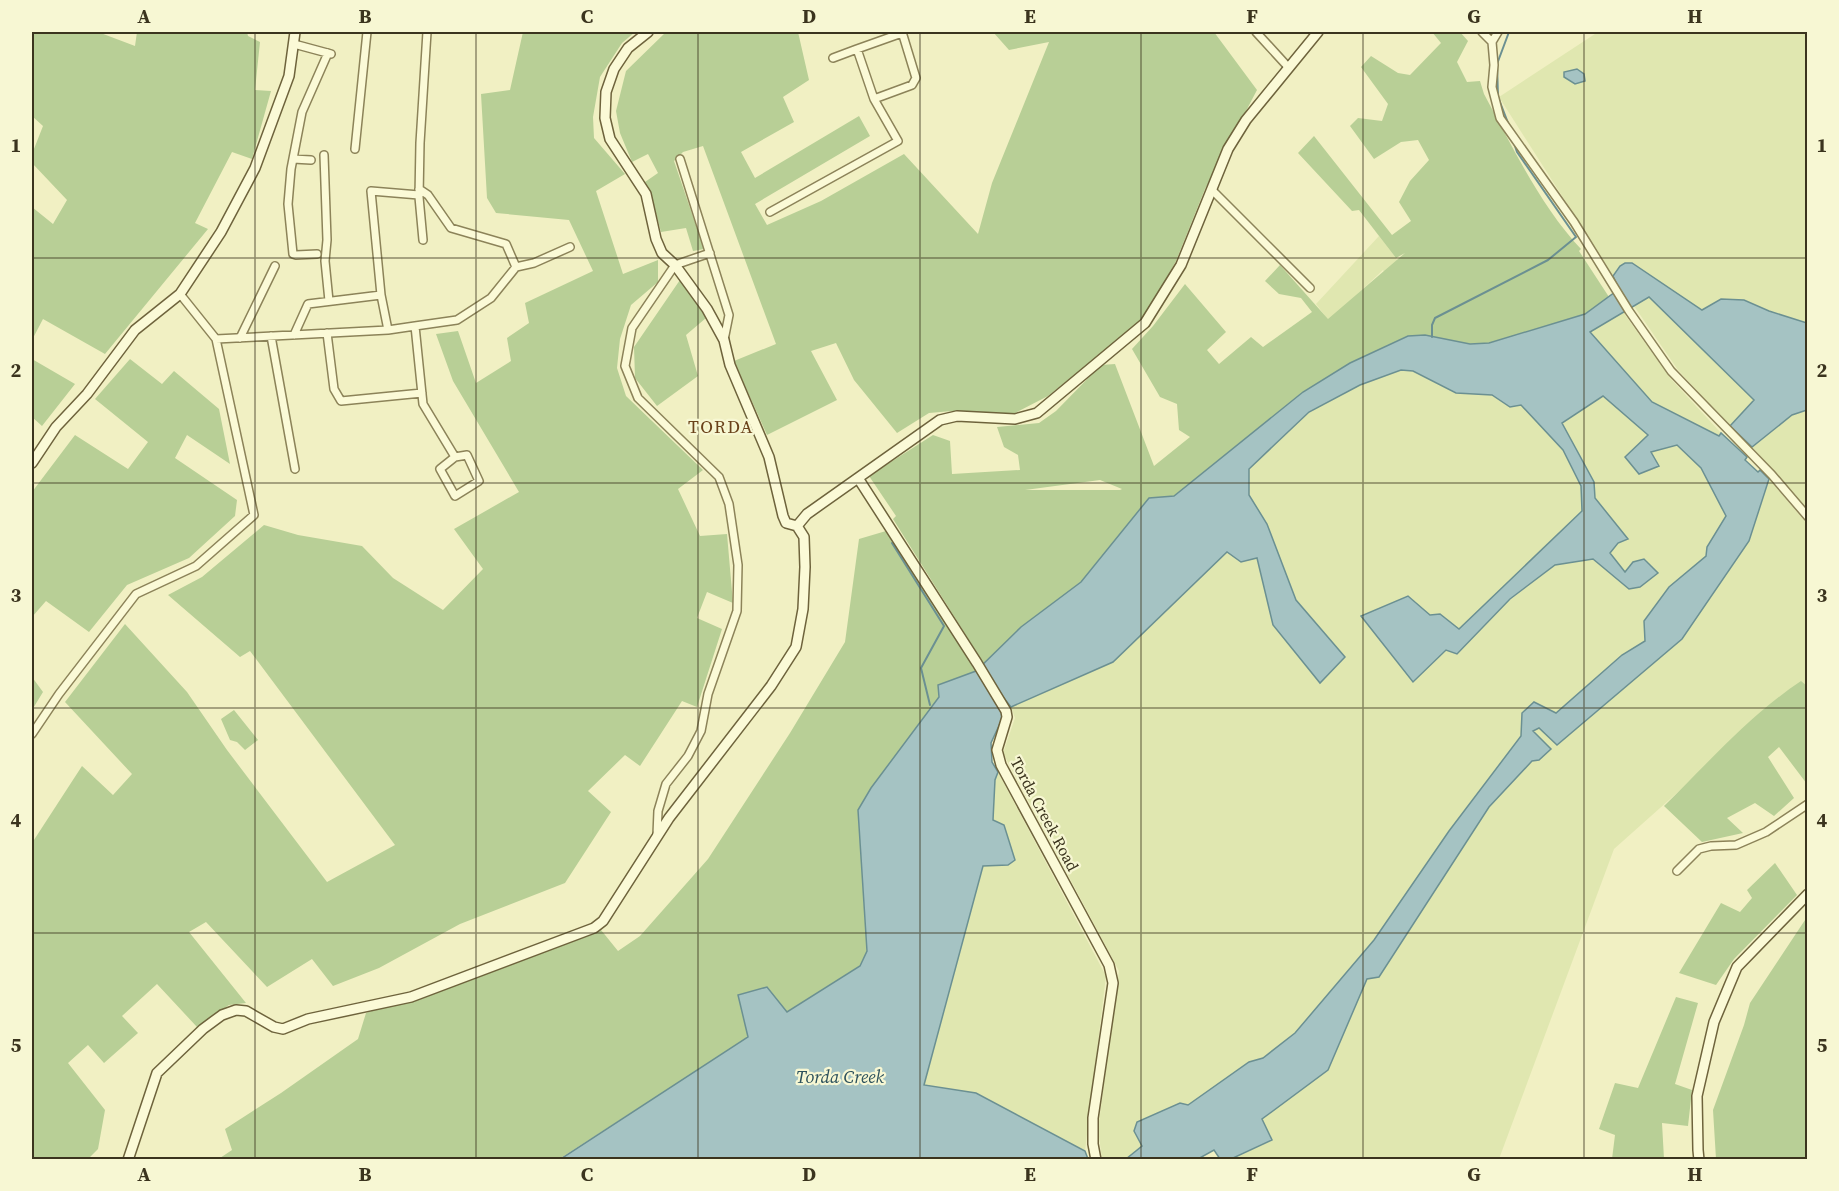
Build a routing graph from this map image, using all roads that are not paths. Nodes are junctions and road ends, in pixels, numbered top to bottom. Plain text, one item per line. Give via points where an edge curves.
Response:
1 (295, 32) edge
2 (367, 32) edge
3 (427, 32) edge
4 (648, 32) edge
5 (902, 32) edge
6 (1256, 32) edge
7 (1318, 32) edge
8 (1482, 32) edge
9 (1498, 32) edge
10 (1492, 42) junction
11 (294, 44) junction
12 (857, 49) junction
13 (833, 58) dead end
14 (1289, 68) junction
15 (874, 99) junction
16 (355, 149) dead end
17 (324, 155) dead end
18 (293, 159) junction
19 (680, 159) dead end
20 (311, 160) dead end
21 (1212, 190) junction
22 (419, 192) junction
23 (770, 212) dead end
24 (423, 240) dead end
25 (570, 247) dead end
26 (710, 253) junction
27 (317, 254) dead end
28 (675, 265) junction
29 (275, 266) dead end
30 (516, 267) junction
31 (1310, 288) dead end
32 (180, 294) junction
33 (381, 295) junction
34 (329, 301) junction
35 (415, 326) junction
36 (388, 330) junction
37 (327, 333) junction
38 (294, 335) junction
39 (271, 336) junction
40 (240, 338) junction
41 (216, 339) junction
42 (724, 340) junction
43 (422, 393) junction
44 (455, 458) junction
45 (32, 463) edge
46 (295, 469) dead end
47 (858, 478) junction
48 (1808, 517) edge
49 (797, 526) junction
50 (32, 734) edge
51 (1808, 804) edge
52 (657, 836) junction
53 (1677, 871) dead end
54 (1808, 894) edge
55 (128, 1160) edge
56 (1096, 1160) edge
57 (1699, 1160) edge

1 - 11 street
2 - 16 street
3 - 22 street
4 - 28 street via 628,48 615,69 606,92 605,118 610,139 646,194 662,253
5 - 12 street
5 - 15 street via 916,78 912,85
6 - 14 street
7 - 14 street
8 - 10 street
9 - 10 street
10 - 48 street via 1492,87 1500,118 1574,222 1671,371
11 - 18 street via 330,53 302,112
11 - 32 street via 289,76 255,168 221,232
12 - 13 street
12 - 15 street
14 - 21 street via 1246,120 1228,149
15 - 23 street via 898,141
17 - 34 street
18 - 20 street
18 - 27 street via 288,204 293,254
19 - 26 street
21 - 31 street
21 - 47 street via 1180,265 1145,323 1056,398 1037,413 1015,419 957,416 940,420
22 - 24 street
22 - 30 street via 428,195 451,228 506,244
22 - 33 street via 370,191
25 - 30 street
26 - 28 street
26 - 42 street via 729,315
28 - 42 street
28 - 52 street via 632,328 625,366 638,398 719,477 729,504 738,565 737,611 708,694 701,731 666,784 658,811
29 - 40 street
30 - 35 street via 491,298 458,320
32 - 41 street
32 - 45 street via 135,330 87,394 56,427
33 - 34 street
33 - 36 street
34 - 38 street via 308,304
35 - 36 street
35 - 43 street
36 - 37 street
37 - 38 street
37 - 43 street via 334,389 341,401
38 - 39 street
39 - 40 street
39 - 46 street
40 - 41 street
41 - 50 street via 254,515 196,566 136,594
42 - 49 street via 730,365 769,457 783,516 786,523
43 - 44 street via 423,404
44 - 44 street via 467,455 479,481 455,496 440,469
47 - 49 street via 807,514
47 - 56 street, Torda Creek Road via 1006,711 997,750 1001,765 1109,965 1113,983 1093,1118
49 - 52 street via 804,537 805,567 796,646 771,686
51 - 53 street via 1767,832 1736,845 1699,849
52 - 55 street via 603,921 594,928 411,997 308,1019 283,1029 246,1011 222,1015 157,1073
54 - 57 street via 1737,967 1714,1022 1698,1096

